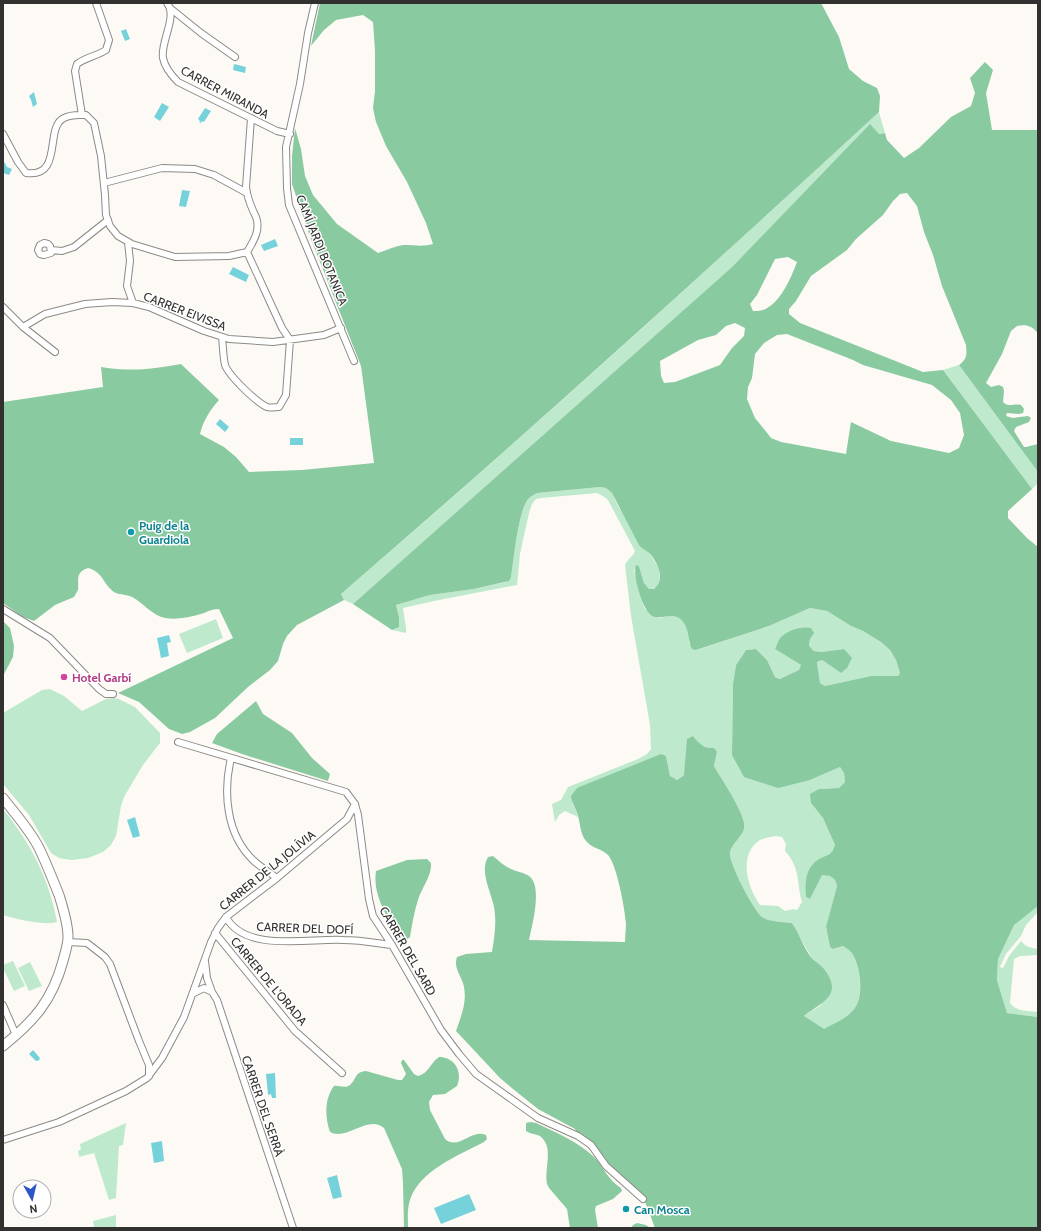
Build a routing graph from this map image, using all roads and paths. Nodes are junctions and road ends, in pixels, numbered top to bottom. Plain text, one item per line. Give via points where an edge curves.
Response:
1 (96, 3) edge
2 (315, 3) edge
3 (168, 6) edge
4 (235, 57) dead end
5 (82, 115) junction
6 (251, 118) junction
7 (3, 134) edge
8 (290, 134) junction
9 (104, 183) junction
10 (247, 193) junction
11 (108, 220) junction
12 (128, 242) junction
13 (51, 250) dead end
14 (246, 252) junction
15 (133, 303) junction
16 (3, 308) edge
17 (23, 327) junction
18 (341, 328) junction
19 (222, 337) junction
20 (290, 340) junction
21 (54, 352) dead end
22 (354, 361) dead end
23 (3, 609) edge
24 (113, 694) dead end
25 (178, 742) dead end
26 (231, 758) junction
27 (3, 798) edge
28 (355, 804) junction
29 (278, 878) junction
30 (226, 917) junction
31 (215, 933) junction
32 (68, 942) junction
33 (392, 945) junction
34 (204, 959) junction
35 (212, 992) junction
36 (194, 993) junction
37 (3, 1005) edge
38 (16, 1035) junction
39 (3, 1046) edge
40 (146, 1057) junction
41 (162, 1058) junction
42 (342, 1073) dead end
43 (149, 1076) junction
44 (3, 1140) edge
45 (643, 1199) dead end
46 (293, 1228) edge

1 - 5 street via 108,40 106,50 77,64 75,71
2 - 8 street, CAMÍ JARDI BOTANICA
3 - 4 street, CARRER MIRANDA
3 - 6 street, CARRER MIRANDA via 169,24 162,58 168,72 178,82
5 - 7 street via 63,118 59,122 48,163 42,171 34,174 26,173
5 - 9 street via 86,115 94,122
6 - 8 street, CARRER MIRANDA via 276,131
6 - 10 street
8 - 18 street, CAMÍ JARDI BOTANICA via 286,146 289,205
9 - 10 street via 162,168 195,168
9 - 11 street
10 - 14 street via 258,228
11 - 12 street via 118,236
11 - 13 street via 74,247 62,251
12 - 14 street via 175,257 229,256
12 - 15 street via 130,261 127,286
14 - 20 street
15 - 17 street, CARRER EIVISSA via 85,304 45,314
15 - 19 street, CARRER EIVISSA
16 - 17 street
17 - 21 street
18 - 20 street, CARRER EIVISSA via 324,335
18 - 22 street, CAMÍ JARDI BOTANICA
19 - 20 street, CARRER EIVISSA via 229,340 273,342
19 - 20 street via 225,366 243,388 268,408 279,407 286,395
23 - 24 street via 50,638 99,689 106,694
25 - 26 street
26 - 28 street via 346,792
26 - 29 street via 228,783 231,825 239,843 253,860
27 - 32 street via 40,850 61,901
28 - 29 street, CARRER DE LA JOLÍVIA via 347,818
28 - 33 street, CARRER DEL SARD via 373,916
29 - 30 street, CARRER DE LA JOLÍVIA
30 - 31 street, CARRER DE LA JOLÍVIA
30 - 33 street, CARRER DEL DOFÍ via 237,931 250,937 274,940 343,940
31 - 34 street, CARRER DE LA JOLÍVIA
31 - 42 street, CARRER DE L'ORADA via 295,1031
32 - 38 street via 61,968 47,1000 28,1025
32 - 40 street via 87,943 110,964
33 - 45 street, CARRER DEL SARD via 441,1030 476,1074 538,1118 578,1136 591,1145 606,1166
34 - 35 street, CARRER DEL SERRÀ
34 - 36 street, CARRER DE LA JOLÍVIA
35 - 36 street via 204,988
35 - 46 street, CARRER DEL SERRÀ via 222,1014
36 - 41 street, CARRER DE LA JOLÍVIA
37 - 38 street
38 - 39 street
40 - 41 street via 154,1061
40 - 43 street
41 - 43 street, CARRER DE LA JOLÍVIA
43 - 44 street, CARRER DE LA JOLÍVIA via 126,1091 59,1122

